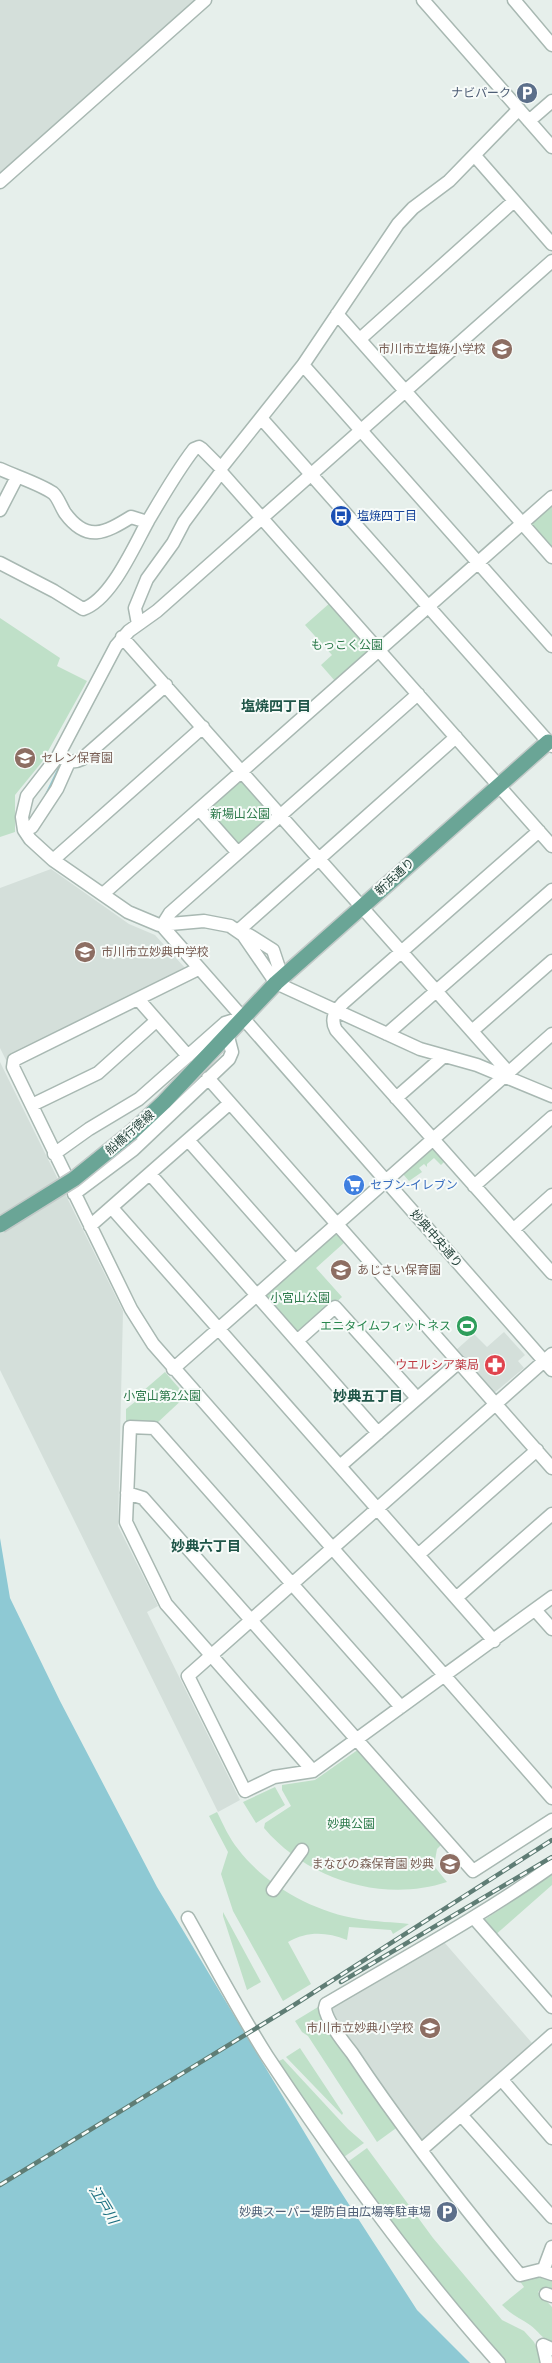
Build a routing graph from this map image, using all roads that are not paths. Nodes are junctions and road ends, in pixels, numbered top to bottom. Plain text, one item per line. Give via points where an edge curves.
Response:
1 (205, 0) edge
2 (423, 0) edge
3 (514, 0) edge
4 (552, 45) edge
5 (552, 101) edge
6 (519, 110) junction
7 (529, 120) junction
8 (552, 147) edge
9 (475, 156) junction
10 (0, 182) edge
11 (514, 201) junction
12 (552, 244) edge
13 (552, 261) edge
14 (338, 314) junction
15 (360, 339) junction
16 (303, 365) junction
17 (406, 391) junction
18 (262, 418) junction
19 (360, 430) junction
20 (0, 469) edge
21 (221, 470) junction
22 (312, 474) junction
23 (17, 477) junction
24 (552, 497) edge
25 (0, 510) edge
26 (262, 517) junction
27 (147, 522) junction
28 (522, 523) junction
29 (552, 557) edge
30 (478, 562) junction
31 (0, 563) edge
32 (428, 606) junction
33 (138, 624) junction
34 (122, 637) junction
35 (552, 646) edge
36 (378, 650) junction
37 (166, 685) junction
38 (418, 694) junction
39 (203, 727) junction
40 (456, 738) junction
41 (551, 742) edge
42 (64, 759) junction
43 (242, 771) junction
44 (499, 785) junction
45 (199, 809) junction
46 (280, 815) junction
47 (32, 827) dead end
48 (539, 831) junction
49 (552, 846) edge
50 (238, 853) junction
51 (319, 859) junction
52 (53, 860) junction
53 (552, 890) edge
54 (103, 894) junction
55 (361, 907) junction
56 (164, 924) junction
57 (241, 933) junction
58 (401, 952) junction
59 (552, 961) edge
60 (198, 969) junction
61 (277, 975) junction
62 (436, 992) junction
63 (138, 999) junction
64 (336, 1011) junction
65 (241, 1018) junction
66 (156, 1021) junction
67 (472, 1031) junction
68 (227, 1033) junction
69 (387, 1034) junction
70 (552, 1034) edge
71 (188, 1056) junction
72 (444, 1056) junction
73 (507, 1074) junction
74 (208, 1078) junction
75 (552, 1096) edge
76 (396, 1098) junction
77 (230, 1103) junction
78 (32, 1104) junction
79 (552, 1117) edge
80 (432, 1139) junction
81 (188, 1140) junction
82 (54, 1154) junction
83 (150, 1174) junction
84 (386, 1181) junction
85 (474, 1186) junction
86 (74, 1194) junction
87 (552, 1195) edge
88 (112, 1208) junction
89 (337, 1224) junction
90 (0, 1225) edge
91 (90, 1226) junction
92 (514, 1229) junction
93 (295, 1261) junction
94 (552, 1273) edge
95 (257, 1295) junction
96 (218, 1329) junction
97 (297, 1341) junction
98 (458, 1362) junction
99 (549, 1362) edge
100 (173, 1369) junction
101 (417, 1398) junction
102 (496, 1404) junction
103 (378, 1433) junction
104 (537, 1450) junction
105 (340, 1466) junction
106 (552, 1468) edge
107 (127, 1493) junction
108 (377, 1509) junction
109 (552, 1514) edge
110 (332, 1548) junction
111 (418, 1555) junction
112 (292, 1584) junction
113 (456, 1598) junction
114 (552, 1598) edge
115 (536, 1611) junction
116 (251, 1620) junction
117 (552, 1629) edge
118 (494, 1642) junction
119 (211, 1655) junction
120 (444, 1676) junction
121 (402, 1707) junction
122 (356, 1739) junction
123 (313, 1771) junction
124 (552, 1798) edge
125 (552, 1820) edge
126 (300, 1852) dead end
127 (552, 1866) edge
128 (274, 1888) dead end
129 (188, 1918) dead end
130 (475, 1918) junction
131 (552, 2007) edge
132 (548, 2039) edge
133 (552, 2054) edge
134 (502, 2080) junction
135 (462, 2116) junction
136 (552, 2138) edge
137 (422, 2150) junction
138 (552, 2217) edge
139 (552, 2247) edge
140 (548, 2273) edge
141 (552, 2349) edge
142 (499, 2363) edge
143 (547, 2363) edge

1 - 10 street
2 - 6 street
3 - 4 street
5 - 7 street
6 - 7 street
6 - 9 street
7 - 8 street
9 - 11 street
9 - 14 street via 402,220
11 - 12 street
11 - 15 street
13 - 17 street
14 - 15 street
14 - 16 street
15 - 17 street
16 - 18 street
16 - 19 street
17 - 19 street
17 - 28 street
18 - 21 street
18 - 22 street
19 - 22 street
19 - 30 street
20 - 23 street
21 - 26 street
21 - 27 street via 202,449 194,449
21 - 33 street via 147,579 135,608
22 - 26 street
22 - 32 street
23 - 25 street
23 - 27 street via 54,494 68,517 78,526 96,533 107,532 131,517
24 - 28 street
26 - 33 street via 157,611
26 - 36 street
27 - 31 street via 139,541 101,597 83,609 54,590
28 - 29 street
28 - 30 street
30 - 32 street
30 - 35 street
32 - 36 street
32 - 41 street
33 - 34 street
34 - 37 street
34 - 42 street via 82,712
36 - 38 street
36 - 43 street
37 - 39 street
37 - 42 street via 82,758 76,762
38 - 40 street
38 - 46 street
39 - 43 street
39 - 52 street
40 - 44 street
40 - 51 street
41 - 44 main road, 新浜通り
42 - 47 street via 57,788
42 - 52 street via 28,796 22,811 27,836
43 - 45 street
43 - 46 street
44 - 48 street
44 - 55 main road, 新浜通り
45 - 50 street
45 - 54 street
46 - 50 street
46 - 51 street
48 - 49 street
48 - 58 street
50 - 56 street via 170,913
51 - 55 street
51 - 57 street
52 - 54 street
53 - 62 street
54 - 56 street via 128,912 154,924
55 - 58 street
55 - 61 main road, 新浜通り
56 - 57 street via 204,921 220,923
56 - 60 street, 妙典中央通り via 165,931
57 - 61 street
58 - 62 street
58 - 64 street
59 - 67 street
60 - 63 street
60 - 65 street, 妙典中央通り
61 - 64 street
61 - 65 main road, 新浜通り
62 - 67 street
62 - 69 street
63 - 66 street
63 - 78 street via 14,1060 12,1066
64 - 69 street
64 - 76 street via 333,1020 336,1030
65 - 68 main road, 船橋行徳線
65 - 71 street via 225,1023
65 - 84 street, 妙典中央通り
66 - 71 street
66 - 78 street via 98,1072
67 - 73 street
68 - 74 street via 231,1056
68 - 90 main road, 船橋行徳線, bridge via 132,1132 74,1179
69 - 72 street
70 - 73 street
71 - 82 street via 139,1099
72 - 73 street
72 - 76 street
73 - 75 street
73 - 80 street
74 - 77 street
74 - 86 street via 133,1150
76 - 80 street
77 - 81 street
77 - 89 street
78 - 82 street
79 - 85 street
80 - 84 street
80 - 85 street
81 - 83 street
81 - 93 street
82 - 86 street
83 - 88 street
83 - 95 street
84 - 89 street
84 - 99 street, 妙典中央通り
85 - 92 street
86 - 91 street
87 - 92 street
88 - 91 street
88 - 96 street
89 - 93 street
89 - 98 street
91 - 100 street via 135,1316
92 - 94 street
93 - 95 street
95 - 96 street
95 - 97 street
96 - 100 street
96 - 105 street
97 - 101 street via 335,1307
97 - 103 street
98 - 101 street
98 - 102 street
99 - 102 street
100 - 110 street
101 - 103 street
102 - 104 street
102 - 108 street
103 - 105 street
104 - 106 street
104 - 111 street
105 - 108 street
107 - 112 street via 130,1427 154,1428
107 - 116 street via 142,1498
107 - 119 street via 126,1522 166,1604
108 - 110 street
108 - 111 street
109 - 113 street
110 - 112 street
110 - 120 street
111 - 113 street
112 - 116 street
112 - 121 street
113 - 118 street
114 - 115 street
115 - 117 street
115 - 118 street
116 - 119 street
116 - 122 street
118 - 120 street
119 - 123 street
119 - 123 street via 188,1676 245,1791 274,1777
120 - 121 street
120 - 124 street
121 - 122 street
122 - 123 street
122 - 125 street via 473,1871
126 - 128 street
127 - 130 street
129 - 142 street via 267,2055 360,2191 413,2261
130 - 131 street
130 - 137 street via 324,2008 366,2075
132 - 133 street
132 - 134 street
134 - 135 street
134 - 136 street
135 - 137 street
135 - 138 street
137 - 140 street via 520,2275 540,2270
139 - 140 street
141 - 143 street via 543,2345

